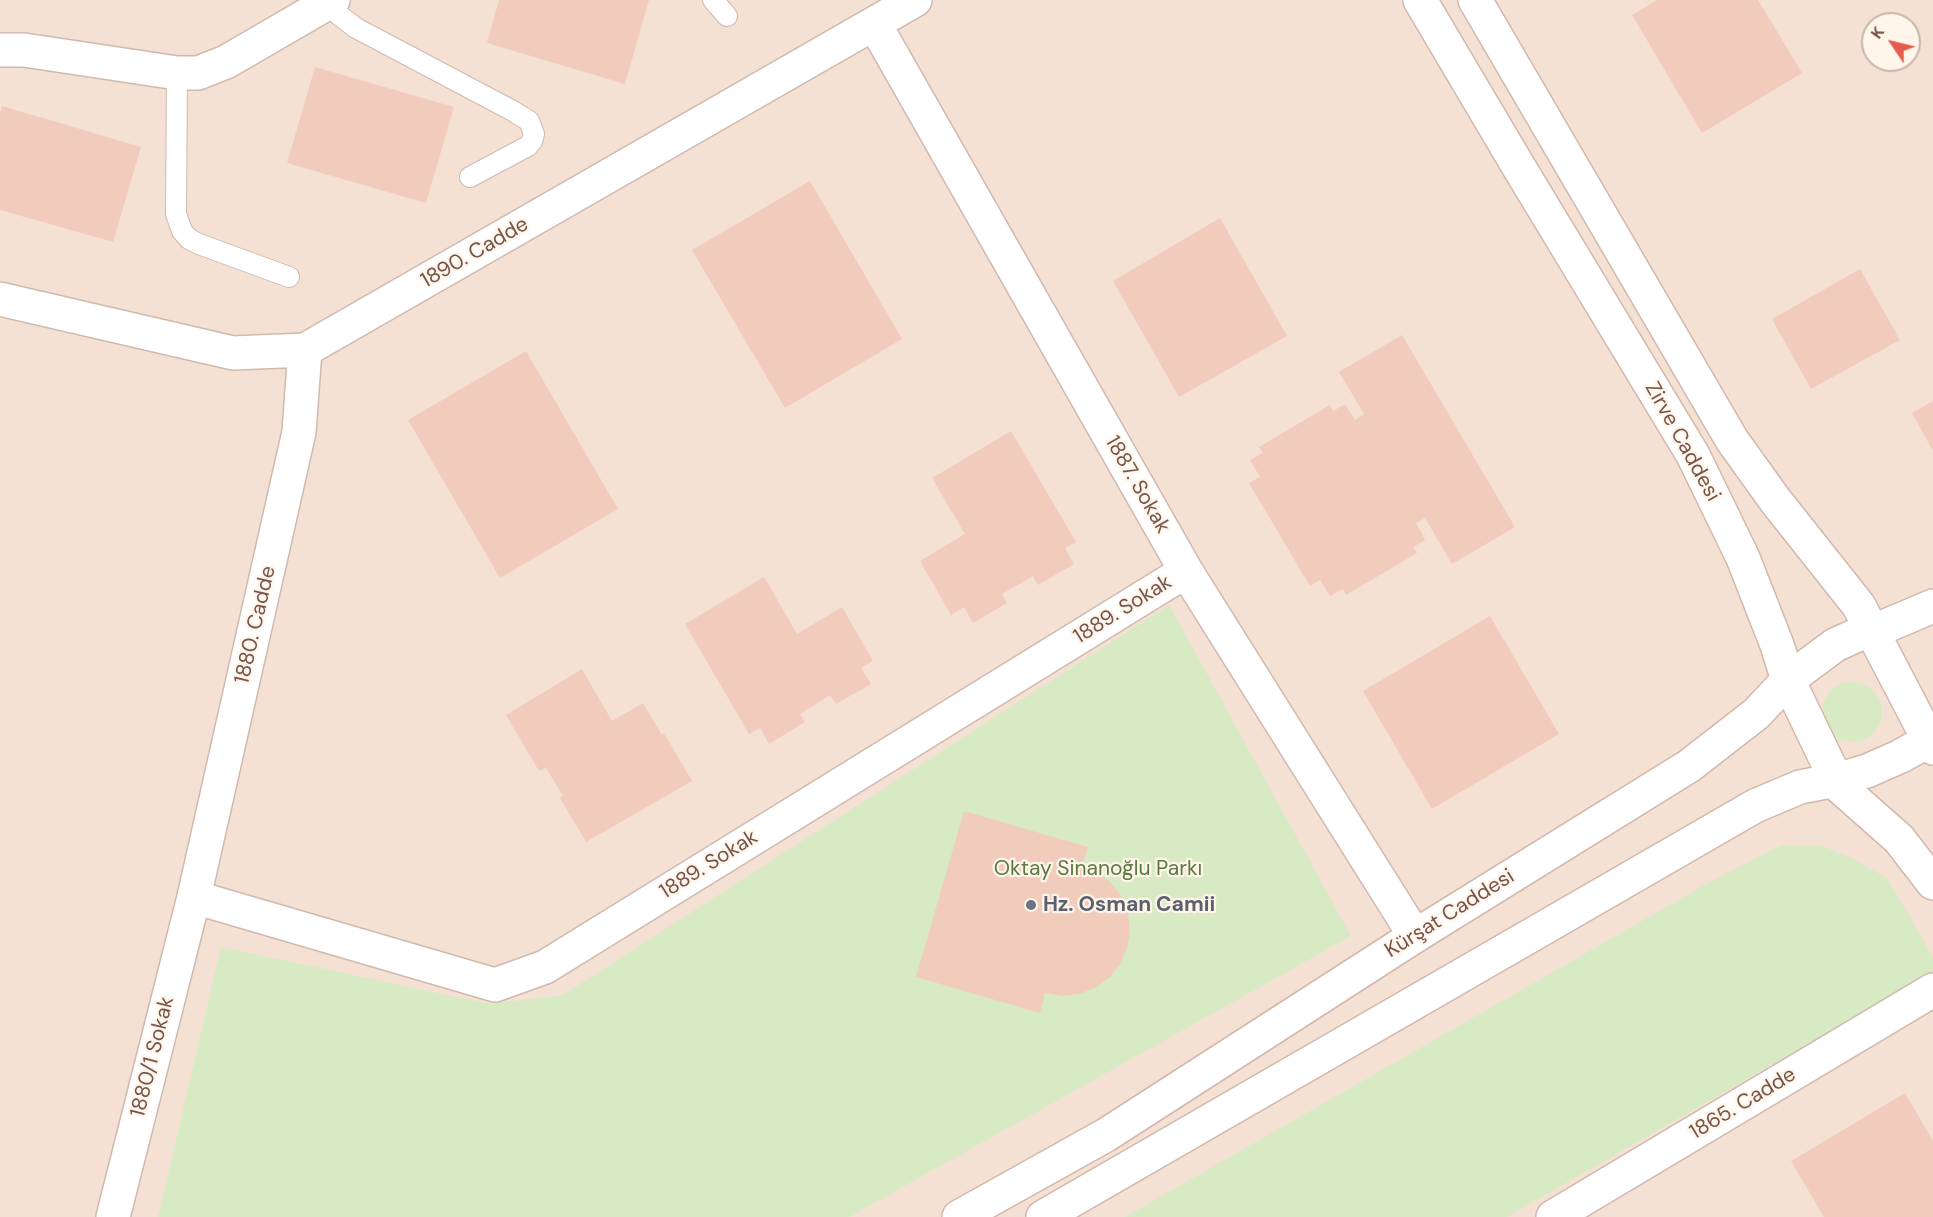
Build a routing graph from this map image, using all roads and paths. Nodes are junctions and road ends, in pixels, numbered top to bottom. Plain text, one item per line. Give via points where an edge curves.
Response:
1 (713, 0) edge
2 (915, 0) edge
3 (1420, 0) edge
4 (1475, 0) edge
5 (331, 1) edge
6 (727, 16) dead end
7 (875, 25) junction
8 (0, 50) edge
9 (177, 73) junction
10 (470, 177) dead end
11 (289, 277) dead end
12 (0, 299) edge
13 (305, 350) junction
14 (1186, 571) junction
15 (1933, 606) edge
16 (1874, 631) junction
17 (1788, 680) junction
18 (1932, 742) edge
19 (1836, 780) junction
20 (1933, 883) edge
21 (194, 897) junction
22 (1415, 936) junction
23 (1933, 990) edge
24 (1586, 1209) edge
25 (113, 1217) edge
26 (959, 1217) edge
27 (1043, 1217) edge
28 (1553, 1217) edge

1 - 6 lane
2 - 7 street, 1890. Cadde
3 - 17 street, Zirve Caddesi via 1693,454 1743,558
4 - 16 street, Zirve Caddesi via 1732,440
5 - 9 street via 226,62 198,73
5 - 10 lane via 339,15 356,28 529,121 534,134 528,146
7 - 13 street, 1890. Cadde
7 - 14 street, 1887. Sokak
8 - 9 street via 24,50
9 - 11 lane via 176,214 182,231 198,244
12 - 13 street, 1890. Cadde via 233,354
13 - 21 street, 1880. Cadde via 299,432
14 - 21 street, 1889. Sokak via 544,967 495,985
14 - 22 street, 1887. Sokak
15 - 16 street, Kürşat Caddesi
16 - 17 street, Kürşat Caddesi via 1835,645
16 - 18 street, Zirve Caddesi
17 - 19 street, Zirve Caddesi
17 - 22 street, Kürşat Caddesi via 1756,714 1689,766
18 - 19 street
19 - 20 street, Zirve Caddesi via 1899,839
19 - 27 street via 1800,787 1755,806
21 - 25 street, 1880/1 Sokak
22 - 26 street, Kürşat Caddesi via 1106,1136
23 - 24 street, 1865. Cadde
24 - 28 street, 1865. Cadde

